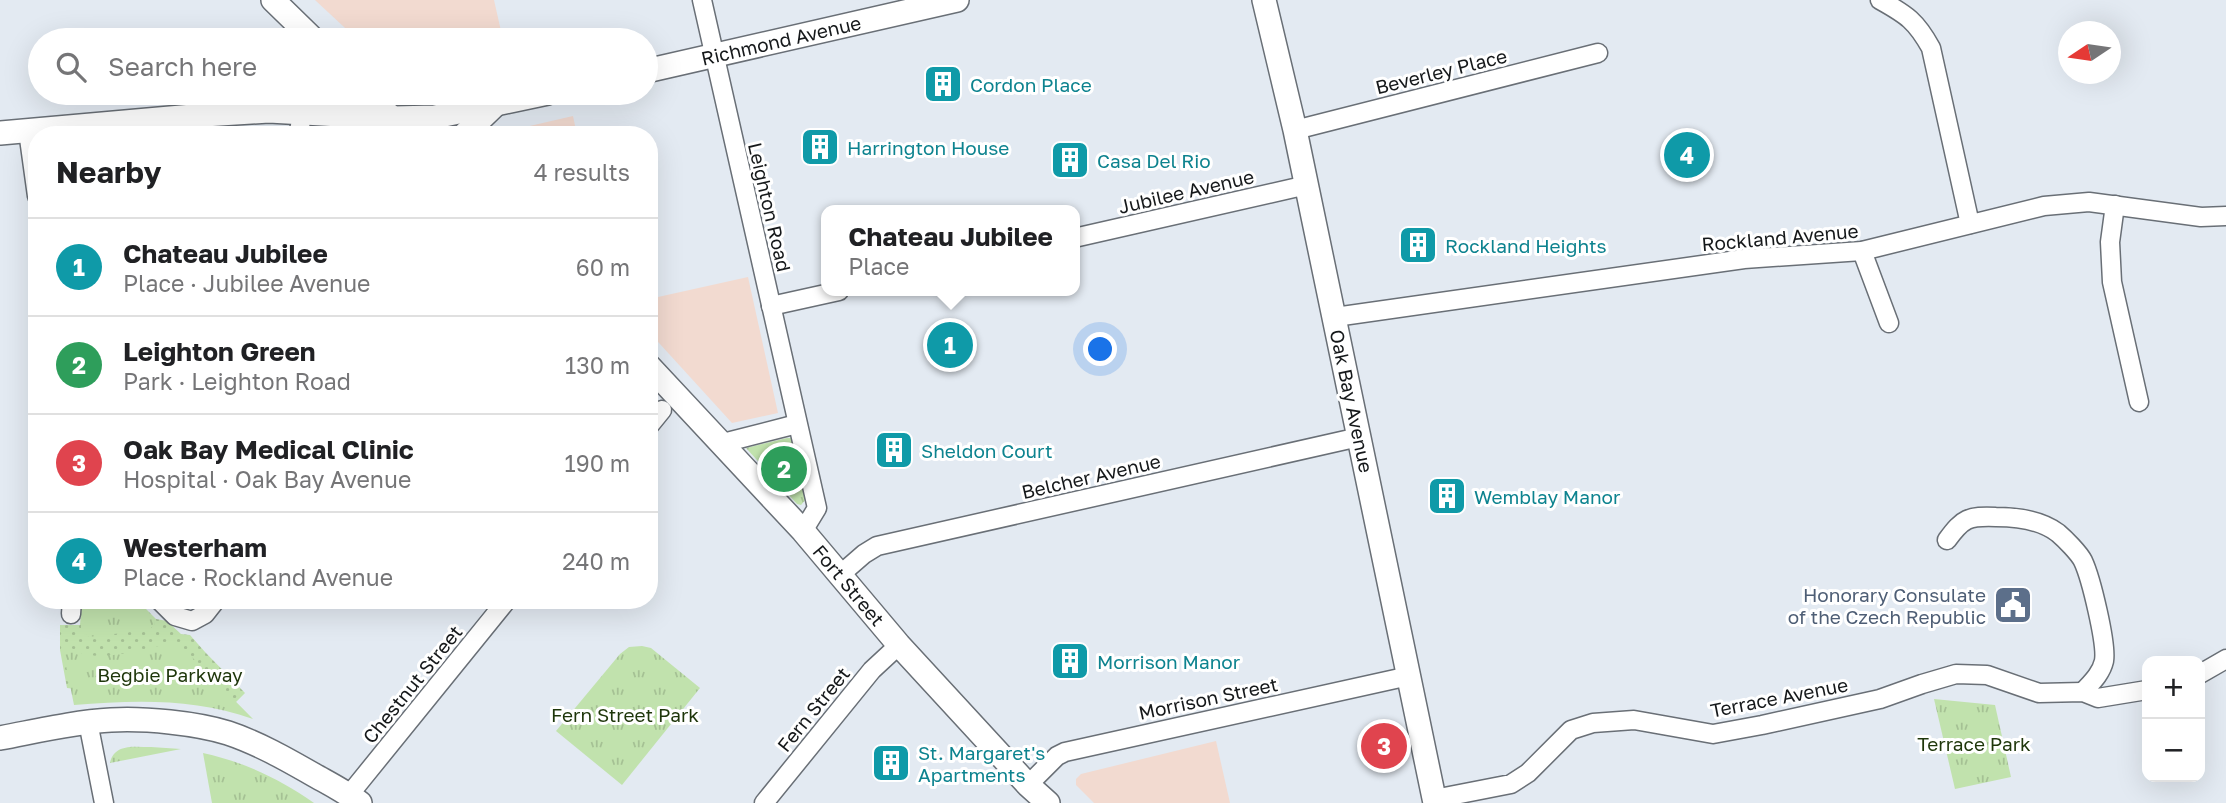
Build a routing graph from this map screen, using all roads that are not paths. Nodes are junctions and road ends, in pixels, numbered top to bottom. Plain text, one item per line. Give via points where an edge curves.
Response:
1 (702, 0) edge
2 (957, 0) edge
3 (1264, 0) edge
4 (1880, 0) edge
5 (281, 7) edge
6 (293, 28) edge
7 (302, 28) edge
8 (1598, 53) dead end
9 (715, 55) junction
10 (658, 68) edge
11 (290, 105) edge
12 (301, 105) edge
13 (318, 105) edge
14 (379, 105) edge
15 (496, 105) joint
16 (393, 118) junction
17 (83, 126) edge
18 (299, 126) edge
19 (401, 126) edge
20 (474, 126) edge
21 (1295, 130) junction
22 (28, 131) edge
23 (0, 133) edge
24 (1307, 185) junction
25 (2115, 205) junction
26 (2226, 216) edge
27 (1970, 224) junction
28 (1080, 237) edge
29 (1862, 251) junction
30 (821, 295) edge
31 (772, 306) junction
32 (1335, 317) junction
33 (1888, 323) dead end
34 (658, 375) edge
35 (2139, 402) dead end
36 (662, 410) dead end
37 (658, 415) edge
38 (797, 424) junction
39 (1359, 437) junction
40 (723, 443) junction
41 (803, 531) junction
42 (1947, 540) dead end
43 (841, 574) junction
44 (168, 609) edge
45 (209, 609) edge
46 (500, 609) edge
47 (899, 645) junction
48 (2226, 659) edge
49 (2205, 671) edge
50 (1409, 676) junction
51 (2142, 691) edge
52 (2083, 692) junction
53 (88, 722) junction
54 (0, 738) edge
55 (1028, 785) junction
56 (355, 799) edge
57 (1435, 801) edge
58 (104, 803) edge
59 (764, 803) edge
60 (1048, 803) edge

1 - 9 street, Leighton Road
2 - 9 main road, Richmond Avenue
3 - 21 main road, Oak Bay Avenue
4 - 27 street via 1920,28 1931,48
5 - 6 main road
5 - 7 main road
8 - 21 street, Beverley Place
9 - 10 main road, Richmond Avenue
9 - 31 street, Leighton Road
11 - 17 main road via 269,111
12 - 18 street
13 - 16 main road
14 - 16 main road
15 - 16 main road via 435,117
15 - 20 main road
16 - 19 main road
21 - 24 main road, Oak Bay Avenue
22 - 23 main road
24 - 28 street, Jubilee Avenue
24 - 32 main road, Oak Bay Avenue
25 - 26 street, Rockland Avenue
25 - 27 street, Rockland Avenue via 2045,206
25 - 35 street via 2110,242 2112,282
27 - 29 street, Rockland Avenue
29 - 32 street, Rockland Avenue via 1744,259
29 - 33 street
30 - 31 street
31 - 38 street, Leighton Road
32 - 39 main road, Oak Bay Avenue
34 - 40 main road, Fort Street
36 - 37 street
38 - 40 street
38 - 41 street, Leighton Road via 817,508
39 - 43 street, Belcher Avenue via 877,546
39 - 50 main road, Oak Bay Avenue
40 - 41 main road, Fort Street
41 - 43 main road, Fort Street
42 - 52 street via 1959,523 1979,516 2036,522 2058,533 2082,560 2103,638 2104,660 2098,676
43 - 47 main road, Fort Street
44 - 45 street via 192,621
46 - 56 street, Chestnut Street
47 - 55 main road, Fort Street
47 - 59 street, Fern Street via 872,670
48 - 49 street
50 - 55 street, Morrison Street via 1065,752
50 - 57 main road, Oak Bay Avenue
51 - 52 street, Terrace Avenue via 2098,698
52 - 57 street, Terrace Avenue via 2039,694 1987,675 1956,674 1880,699 1713,734 1634,720 1593,723 1571,730 1528,773 1511,783
53 - 54 main road
53 - 56 main road via 160,721 225,732 289,760
53 - 58 street
55 - 60 main road, Fort Street

